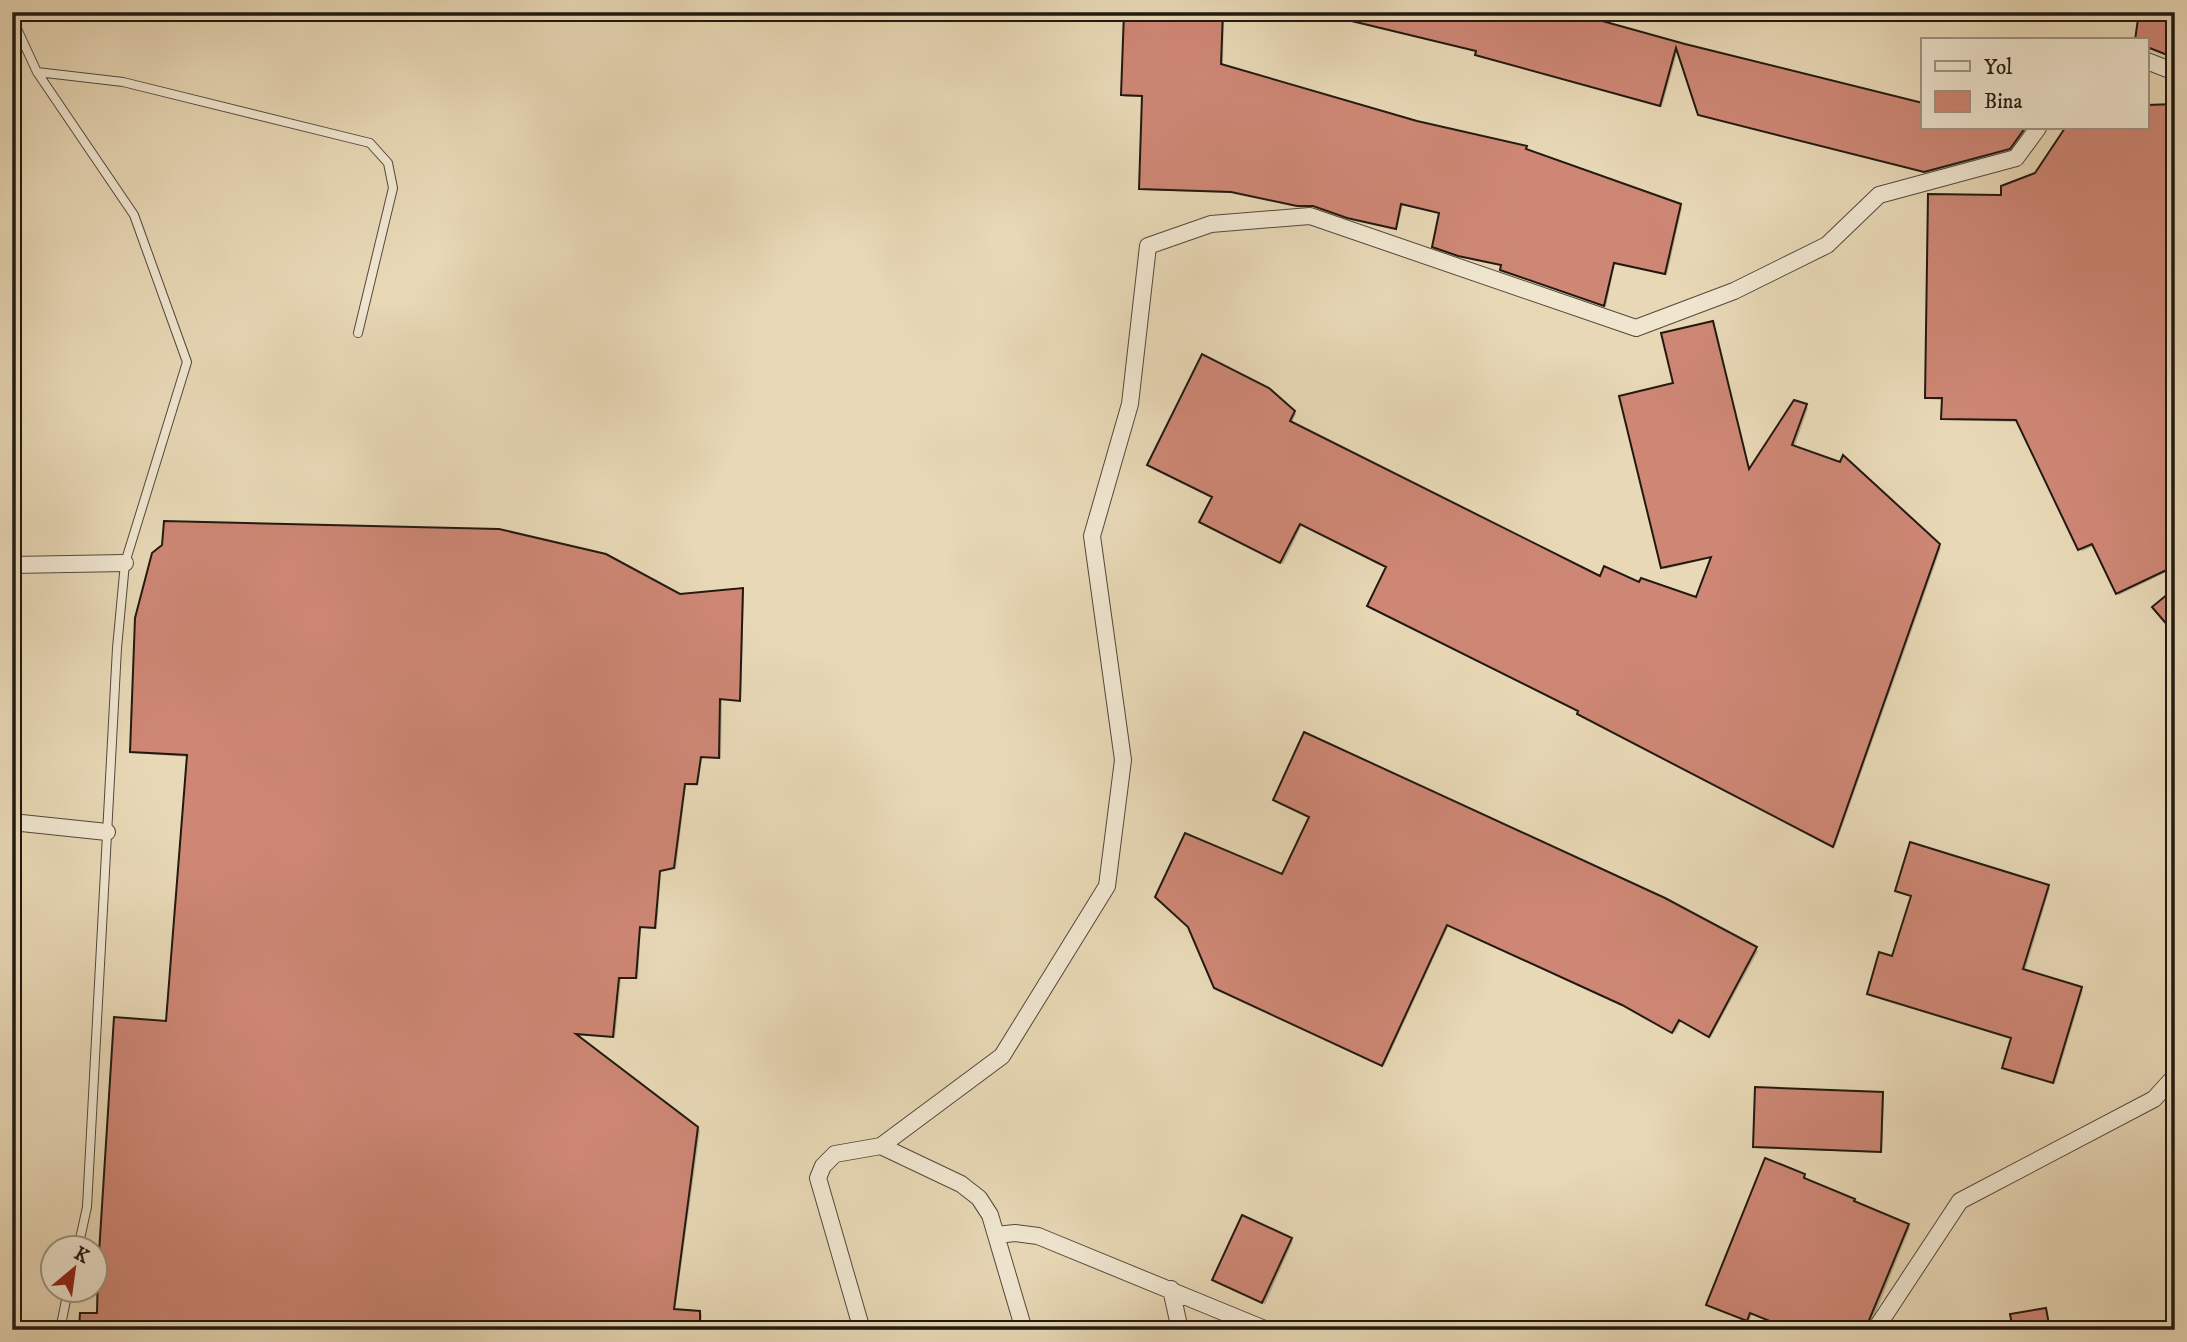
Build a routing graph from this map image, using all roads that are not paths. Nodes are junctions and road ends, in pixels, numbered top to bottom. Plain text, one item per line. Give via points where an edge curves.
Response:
1 (12, 18) edge
2 (2148, 61) edge
3 (37, 72) junction
4 (2175, 72) edge
5 (2037, 130) edge
6 (358, 333) dead end
7 (125, 563) junction
8 (12, 565) edge
9 (12, 822) edge
10 (107, 832) junction
11 (2175, 1076) edge
12 (881, 1146) junction
13 (81, 1234) edge
14 (996, 1235) junction
15 (1171, 1289) junction
16 (65, 1304) edge
17 (60, 1330) edge
18 (862, 1330) edge
19 (1024, 1330) edge
20 (1180, 1330) edge
21 (1267, 1330) edge
22 (1875, 1330) edge

1 - 3 lane
2 - 4 street
3 - 6 lane via 123,82 370,143 388,163 393,188
3 - 7 lane via 135,215 187,362
5 - 12 street via 2016,158 1879,195 1827,244 1734,290 1636,328 1310,216 1211,224 1148,246 1130,404 1092,536 1123,761 1107,886 1002,1056
7 - 8 street
7 - 10 lane
9 - 10 street
10 - 13 lane via 87,1207
11 - 22 street via 2154,1099 1960,1201
12 - 14 street via 971,1190 985,1206
12 - 18 street via 835,1154 818,1178
14 - 15 street via 1038,1236
14 - 19 street
15 - 20 street
15 - 21 street
16 - 17 lane

